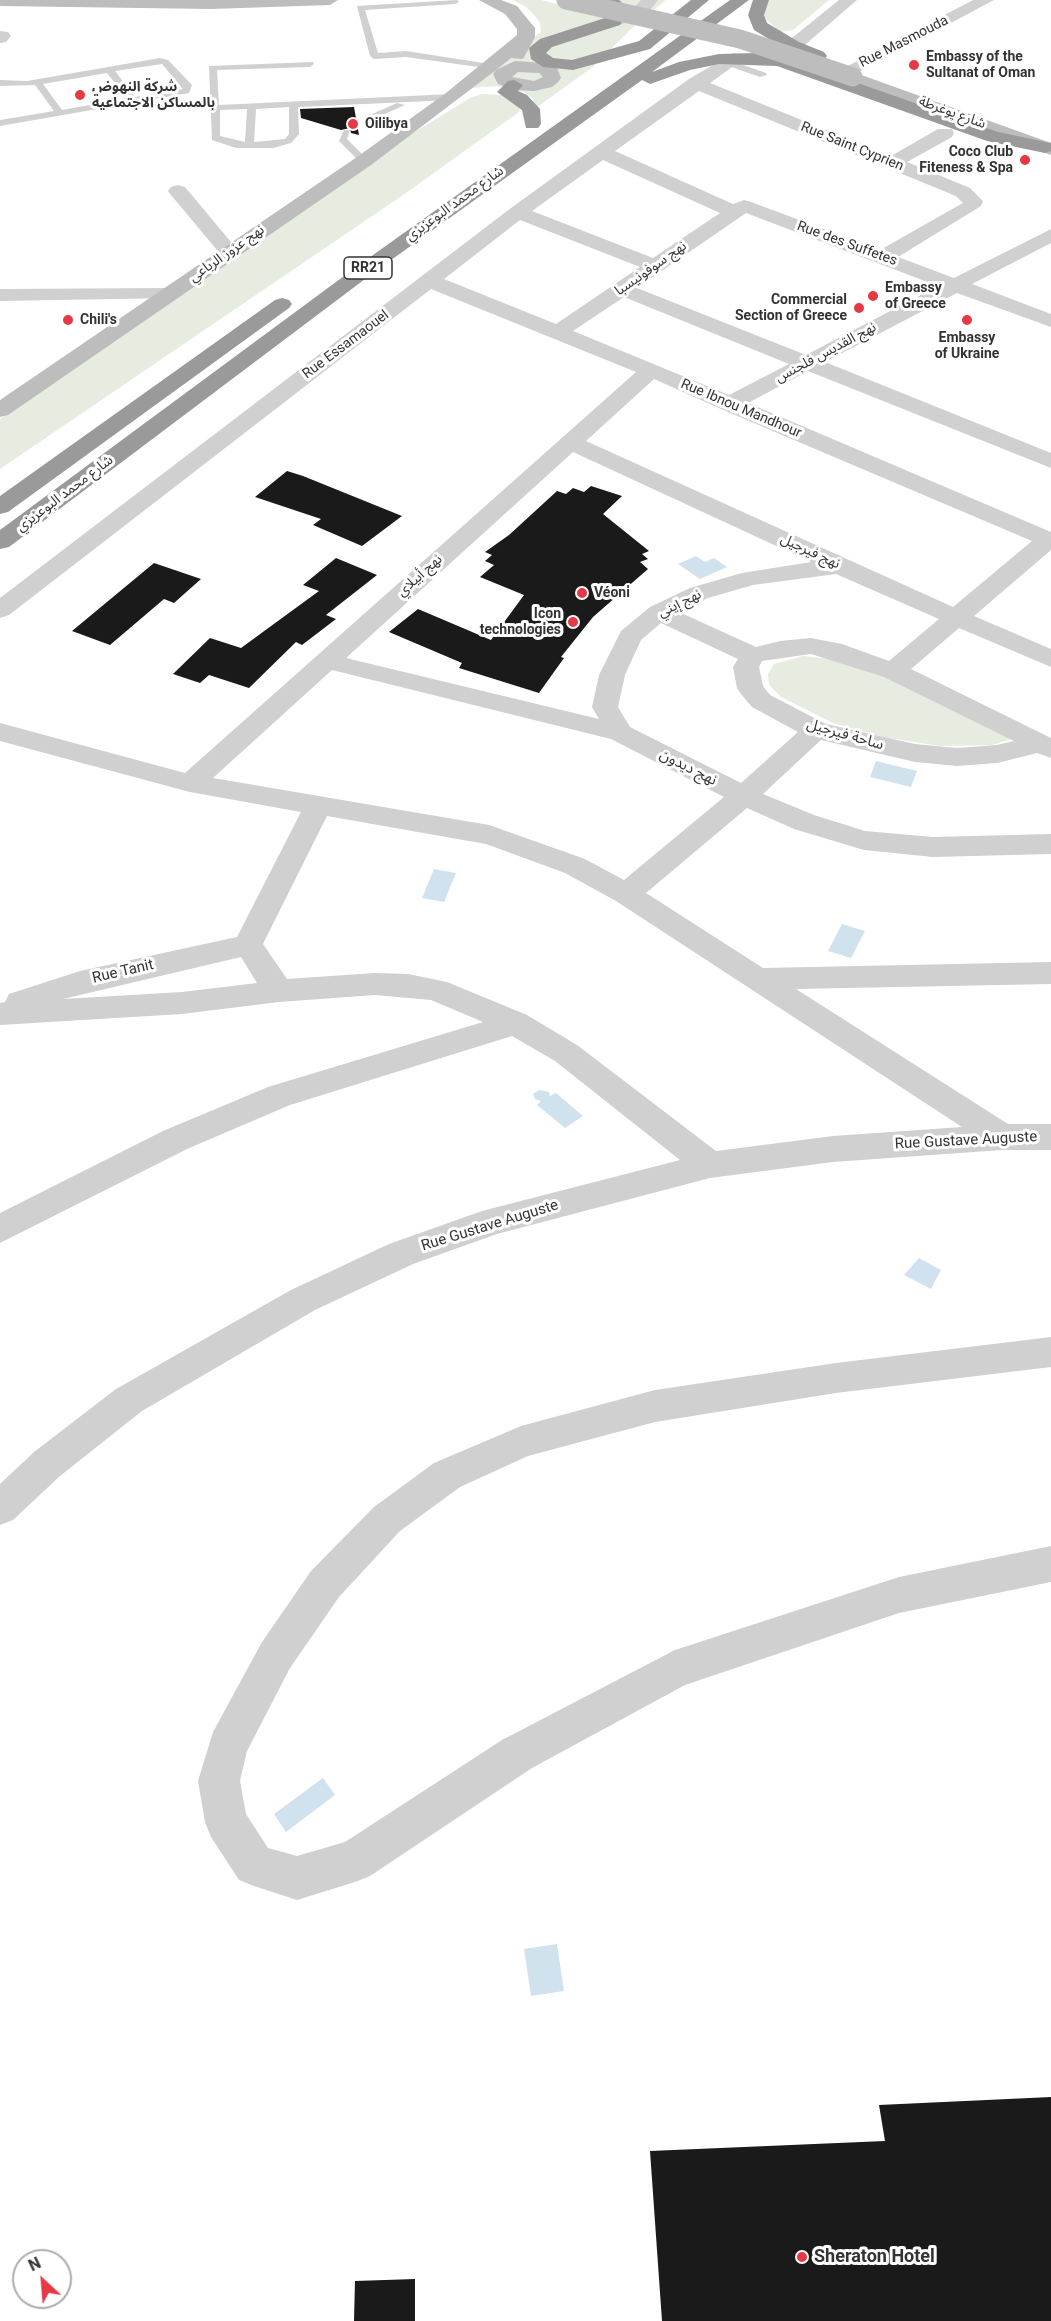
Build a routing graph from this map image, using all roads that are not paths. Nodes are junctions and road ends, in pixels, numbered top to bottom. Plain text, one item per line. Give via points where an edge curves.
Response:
1 (328, 0) edge
2 (487, 0) edge
3 (566, 0) edge
4 (609, 0) edge
5 (650, 0) edge
6 (701, 0) edge
7 (741, 0) edge
8 (761, 0) edge
9 (849, 0) edge
10 (986, 0) edge
11 (0, 1) edge
12 (455, 2) dead end
13 (609, 23) junction
14 (644, 45) junction
15 (793, 46) junction
16 (730, 60) junction
17 (310, 64) dead end
18 (546, 65) junction
19 (108, 69) junction
20 (668, 72) junction
21 (853, 73) junction
22 (763, 75) dead end
23 (504, 77) junction
24 (0, 82) edge
25 (37, 82) junction
26 (695, 83) junction
27 (597, 91) junction
28 (449, 96) junction
29 (132, 99) junction
30 (293, 104) junction
31 (252, 106) junction
32 (215, 108) junction
33 (59, 112) junction
34 (549, 112) dead end
35 (368, 118) dead end
36 (0, 123) edge
37 (532, 124) junction
38 (347, 132) dead end
39 (945, 133) dead end
40 (512, 138) dead end
41 (249, 146) junction
42 (1048, 148) edge
43 (602, 152) junction
44 (364, 161) junction
45 (892, 163) junction
46 (178, 191) dead end
47 (739, 209) junction
48 (518, 212) junction
49 (1051, 235) edge
50 (229, 252) junction
51 (883, 257) junction
52 (654, 266) junction
53 (430, 281) junction
54 (956, 285) junction
55 (622, 288) junction
56 (300, 291) dead end
57 (168, 294) junction
58 (0, 295) edge
59 (1051, 321) edge
60 (558, 332) junction
61 (806, 363) junction
62 (651, 370) junction
63 (729, 404) junction
64 (0, 410) edge
65 (570, 442) junction
66 (1051, 461) edge
67 (0, 507) edge
68 (1050, 540) edge
69 (0, 542) edge
70 (839, 566) junction
71 (0, 610) edge
72 (659, 612) junction
73 (957, 617) junction
74 (753, 656) junction
75 (1051, 659) edge
76 (327, 661) junction
77 (893, 671) junction
78 (816, 730) junction
79 (0, 732) edge
80 (620, 733) junction
81 (1045, 746) edge
82 (190, 783) junction
83 (744, 796) junction
84 (319, 804) junction
85 (1051, 844) edge
86 (626, 894) junction
87 (248, 945) junction
88 (1051, 973) edge
89 (761, 979) junction
90 (279, 991) junction
91 (0, 1009) edge
92 (0, 1014) edge
93 (516, 1023) junction
94 (1002, 1137) junction
95 (1051, 1137) edge
96 (710, 1165) junction
97 (0, 1229) edge
98 (1051, 1352) edge
99 (0, 1508) edge
100 (1051, 1564) edge

1 - 11 main road via 222,4
2 - 23 main road, نهج عزوز الرباعي via 511,10 526,28 526,37
3 - 21 main road, شارع يوغرطة, bridge via 740,39
4 - 13 highway via 622,10
5 - 13 street via 639,13
6 - 14 highway, شارع محمد البوعزيزي / RR21
7 - 27 highway, شارع محمد البوعزيزي / RR21
8 - 15 highway via 756,15 760,27
9 - 15 street
10 - 21 street, Rue Masmouda
12 - 23 lane via 360,8 374,56 406,54
13 - 18 highway via 541,45 537,54
14 - 18 highway via 585,64
14 - 27 highway, شارع محمد البوعزيزي / RR21
15 - 21 highway
16 - 20 highway via 703,62
16 - 22 lane
16 - 26 street, Rue Essamaouel
16 - 42 highway via 780,61 994,137
17 - 32 lane via 212,68
18 - 23 main road via 552,75 550,81 534,86
19 - 25 lane
19 - 29 lane
19 - 29 lane via 165,62 189,87 186,91
20 - 26 street, Rue Saint Cyprien via 686,73
20 - 27 highway
21 - 42 main road, شارع يوغرطة
23 - 28 main road, نهج عزوز الرباعي
23 - 28 main road, نهج عزوز الرباعي via 485,92
23 - 37 highway via 531,109
24 - 25 lane
25 - 33 lane
26 - 43 street, Rue Essamaouel
26 - 45 street, Rue Saint Cyprien
27 - 69 highway, شارع محمد البوعزيزي / RR21
28 - 30 lane
28 - 35 lane via 407,103
28 - 44 main road, نهج عزوز الرباعي
29 - 33 lane
30 - 31 lane
30 - 41 lane via 291,139
31 - 32 lane
31 - 41 lane
32 - 41 lane via 215,138 229,145
33 - 36 lane
34 - 37 highway
37 - 40 highway
38 - 44 lane via 342,139
39 - 45 street
43 - 47 street, Rue des Suffetes
43 - 48 street, Rue Essamaouel
44 - 50 main road, نهج عزوز الرباعي
45 - 51 street, Rue Saint Cyprien via 963,192 974,201 972,206
46 - 50 street
47 - 51 street, Rue des Suffetes
47 - 52 street, نهج سوفونيسبا
48 - 52 street
48 - 53 street, Rue Essamaouel
49 - 54 street, نهج القديس فلجنس
50 - 57 main road, نهج عزوز الرباعي
51 - 54 street, Rue des Suffetes
52 - 55 street, نهج سوفونيسبا
53 - 60 street, Rue Ibnou Mandhour
53 - 71 street, Rue Essamaouel
54 - 59 street, Rue des Suffetes
54 - 61 street, نهج القديس فلجنس
55 - 60 street, نهج سوفونيسبا
55 - 61 street
56 - 67 highway, شارع محمد البوعزيزي
57 - 58 street
57 - 64 main road, نهج عزوز الرباعي
60 - 62 street, Rue Ibnou Mandhour
61 - 63 street, نهج القديس فلجنس
61 - 66 street
62 - 63 street, Rue Ibnou Mandhour
62 - 65 street, نهج أبيلاي
63 - 68 street, Rue Ibnou Mandhour
65 - 70 street, نهج فيرجيل
65 - 76 street, نهج أبيلاي
68 - 73 street
70 - 72 street, نهج إيني via 751,578 699,593
70 - 73 street, نهج فيرجيل
72 - 74 street
72 - 80 street, نهج إيني via 630,636 612,675 605,707
73 - 75 street, نهج فيرجيل
73 - 77 street
74 - 77 street, ساحة فيرجيل via 811,646
74 - 78 street, ساحة فيرجيل via 746,667 750,688 761,701
76 - 80 street, نهج ديدون
76 - 82 street, نهج أبيلاي
77 - 81 street, ساحة فيرجيل
78 - 81 street, ساحة فيرجيل via 915,753 957,757
78 - 83 street
79 - 82 street
80 - 83 street, نهج ديدون
82 - 84 street
83 - 85 street, نهج ديدون via 804,822 864,840 933,847
83 - 86 street
84 - 86 street via 489,835 575,866
84 - 87 street
86 - 89 street
87 - 90 street
87 - 91 street, Rue Tanit via 80,982
88 - 89 street
89 - 94 street
90 - 92 street via 183,1003
90 - 93 street via 408,985 436,990
93 - 96 street via 566,1053
93 - 97 street via 279,1096 176,1140
94 - 95 street, Rue Gustave Auguste
94 - 96 street, Rue Gustave Auguste via 833,1149
96 - 99 street, Rue Gustave Auguste via 494,1221 400,1254 303,1300 129,1400 47,1464
98 - 100 street via 836,1378 656,1406 521,1442 447,1475 379,1528 326,1584 276,1655 228,1746 219,1781 226,1822 254,1865 297,1878 355,1861 517,1755 675,1669 899,1595

